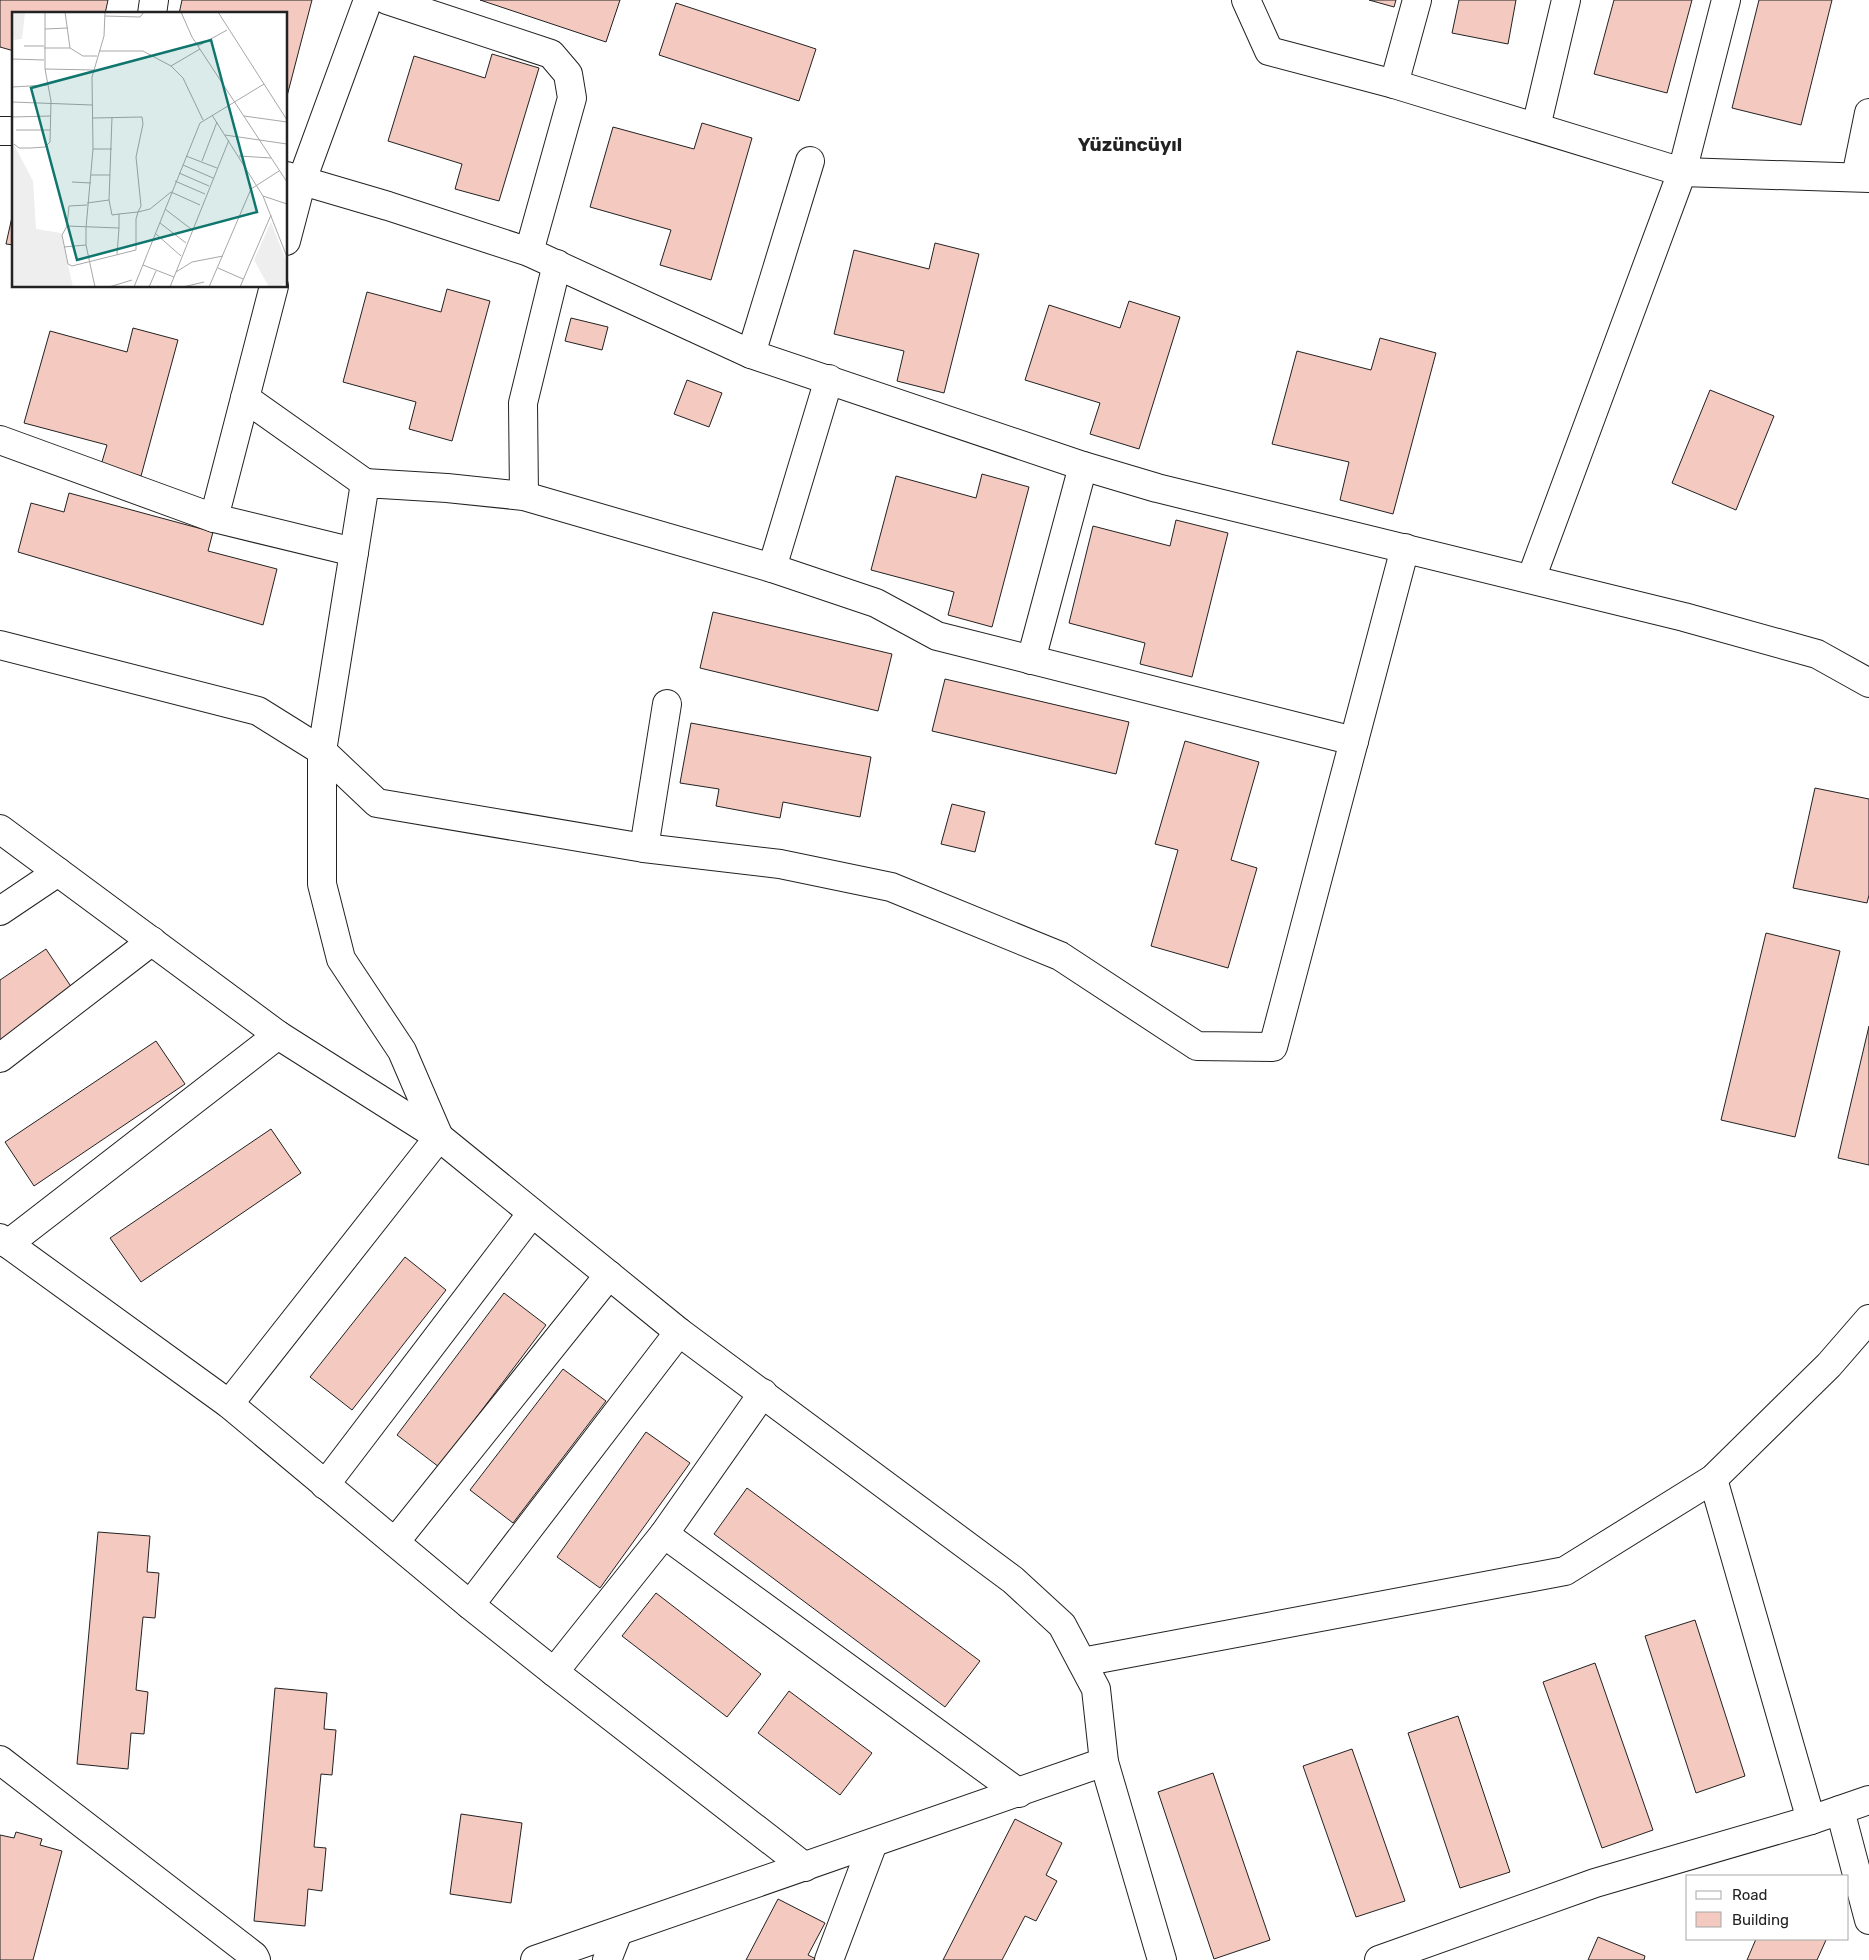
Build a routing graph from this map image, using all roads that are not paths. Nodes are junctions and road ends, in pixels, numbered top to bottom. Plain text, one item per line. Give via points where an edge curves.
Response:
1 (368, 0) edge
2 (387, 0) edge
3 (1246, 0) edge
4 (1417, 0) edge
5 (1566, 0) edge
6 (1726, 0) edge
7 (1394, 84) junction
8 (1869, 113) edge
9 (1536, 127) junction
10 (810, 162) dead end
11 (1682, 172) junction
12 (1862, 177) edge
13 (294, 178) edge
14 (288, 225) edge
15 (530, 252) junction
16 (557, 264) junction
17 (273, 288) edge
18 (751, 354) junction
19 (829, 379) junction
20 (245, 398) junction
21 (0, 440) edge
22 (1083, 466) junction
23 (365, 483) junction
24 (524, 496) junction
25 (214, 518) junction
26 (1405, 548) junction
27 (354, 552) junction
28 (772, 568) junction
29 (1531, 579) junction
30 (0, 644) edge
31 (1031, 660) junction
32 (1869, 683) edge
33 (667, 704) dead end
34 (1354, 741) junction
35 (322, 751) junction
36 (0, 829) edge
37 (644, 848) junction
38 (58, 872) junction
39 (0, 911) edge
40 (152, 942) junction
41 (278, 1035) junction
42 (0, 1058) edge
43 (439, 1137) junction
44 (532, 1213) junction
45 (4, 1241) edge
46 (608, 1275) junction
47 (1869, 1319) edge
48 (680, 1332) junction
49 (762, 1393) junction
50 (229, 1404) junction
51 (1713, 1479) junction
52 (325, 1484) junction
53 (664, 1534) junction
54 (395, 1542) junction
55 (470, 1605) junction
56 (1082, 1662) junction
57 (554, 1672) junction
58 (0, 1760) edge
59 (1104, 1762) junction
60 (1019, 1793) junction
61 (1869, 1800) edge
62 (1840, 1810) junction
63 (1810, 1820) junction
64 (872, 1843) junction
65 (805, 1867) junction
66 (1869, 1920) edge
67 (618, 1932) junction
68 (256, 1960) edge
69 (535, 1960) edge
70 (607, 1960) edge
71 (828, 1960) edge
72 (1162, 1960) edge
73 (1379, 1960) edge

1 - 13 street
2 - 15 street via 551,54 568,74 572,98
3 - 7 street via 1269,51
4 - 7 street
5 - 9 street
6 - 11 street
7 - 9 street
8 - 12 street
9 - 11 street
10 - 18 street
11 - 12 street
11 - 29 street
13 - 14 street
13 - 15 street
15 - 16 street
16 - 18 street
16 - 24 street via 523,404
17 - 20 street
18 - 19 street
19 - 22 street
19 - 28 street
20 - 23 street
20 - 25 street
21 - 25 street
22 - 26 street via 1157,488
22 - 31 street
23 - 24 street
23 - 27 street
24 - 28 street
25 - 27 street
26 - 29 street
26 - 34 street
27 - 35 street
28 - 31 street via 876,603 937,636
29 - 32 street via 1817,654
30 - 35 street via 258,711
31 - 34 street
33 - 37 street
34 - 37 street via 1273,1047 1197,1046 1060,956 891,887 780,864
35 - 37 street via 376,803
35 - 43 street via 322,884 341,959 402,1051
36 - 38 street
38 - 39 street
38 - 40 street
40 - 41 street
40 - 42 street
41 - 43 street
41 - 45 street
43 - 44 street
43 - 50 street
44 - 46 street
44 - 52 street
45 - 50 street
46 - 48 street
46 - 54 street
47 - 51 street via 1829,1365
48 - 49 street
48 - 55 street
49 - 53 street
49 - 56 street via 1013,1580 1062,1625
50 - 52 street
51 - 56 street via 1564,1571
51 - 63 street
52 - 54 street
53 - 57 street
53 - 60 street
54 - 55 street
55 - 57 street
56 - 59 street via 1096,1689
57 - 65 street
58 - 68 street
59 - 60 street
59 - 72 street
60 - 64 street
61 - 62 street
62 - 63 street
62 - 66 street
63 - 73 street via 1595,1883
64 - 65 street
64 - 71 street
65 - 67 street
67 - 69 street
67 - 70 street

